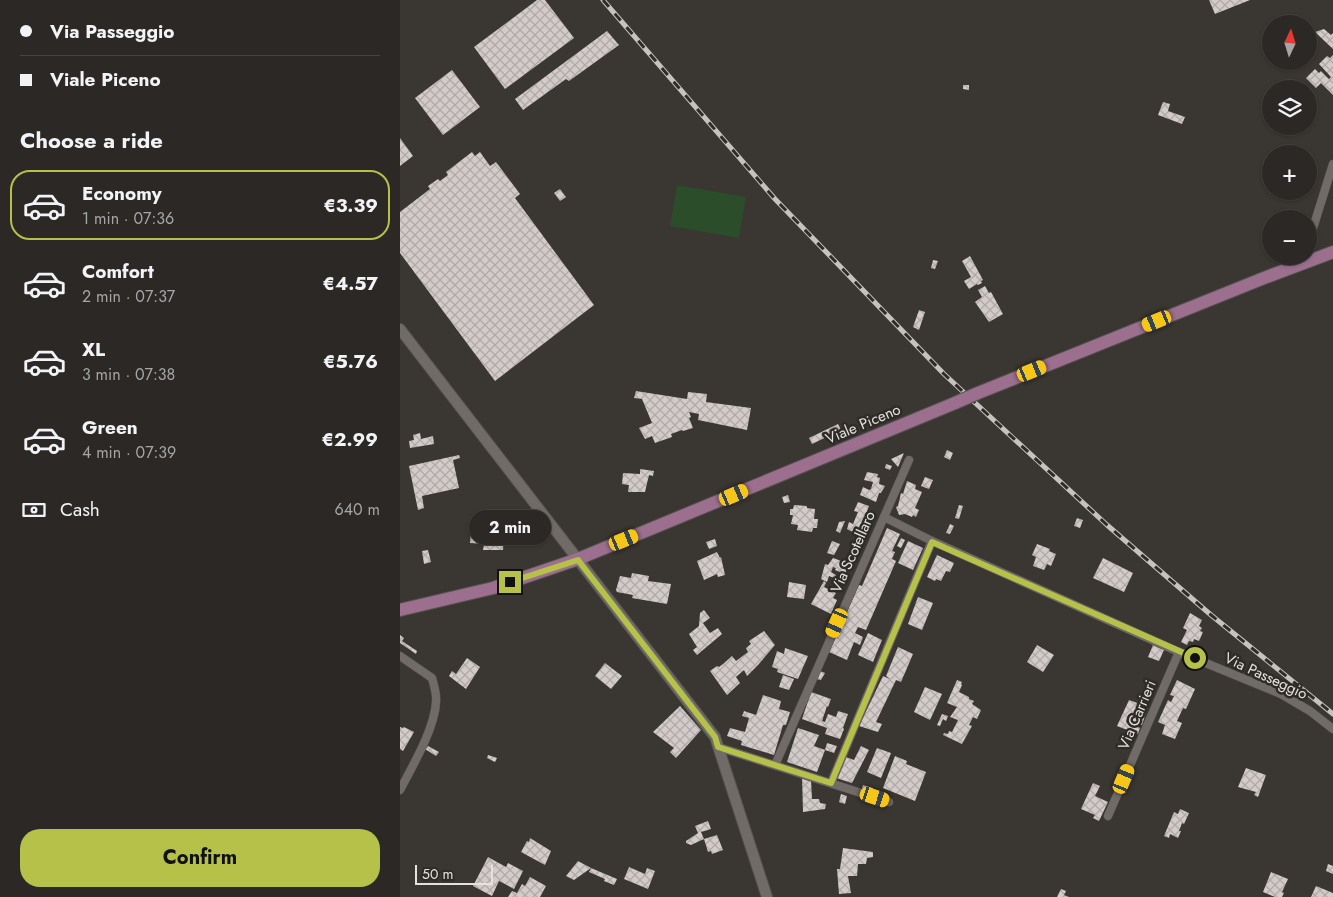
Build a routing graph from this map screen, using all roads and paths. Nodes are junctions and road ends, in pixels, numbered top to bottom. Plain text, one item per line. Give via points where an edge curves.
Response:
1 (1333, 164) edge
2 (1317, 215) edge
3 (1332, 253) edge
4 (1317, 257) edge
5 (1291, 265) edge
6 (400, 329) edge
7 (909, 460) dead end
8 (884, 517) junction
9 (932, 542) junction
10 (578, 560) junction
11 (400, 610) edge
12 (1179, 652) junction
13 (400, 656) edge
14 (1333, 729) edge
15 (718, 747) junction
16 (775, 765) junction
17 (831, 783) junction
18 (400, 790) edge
19 (890, 802) dead end
20 (1108, 816) dead end
21 (768, 897) edge

1 - 2 street
3 - 4 main road, Viale Piceno
5 - 10 main road, Viale Piceno, bridge
6 - 10 street
7 - 8 street, Via Scotellaro
8 - 9 street, Via Passeggio
8 - 16 street, Via Scotellaro
9 - 12 street, Via Passeggio
9 - 17 street
10 - 11 main road, Viale Piceno via 493,588
10 - 15 street via 715,737
12 - 14 street, Via Passeggio via 1280,694
12 - 20 street, Via Carrieri
13 - 18 street via 432,678 436,701 414,765
15 - 16 street
15 - 21 street
16 - 17 street
17 - 19 street

